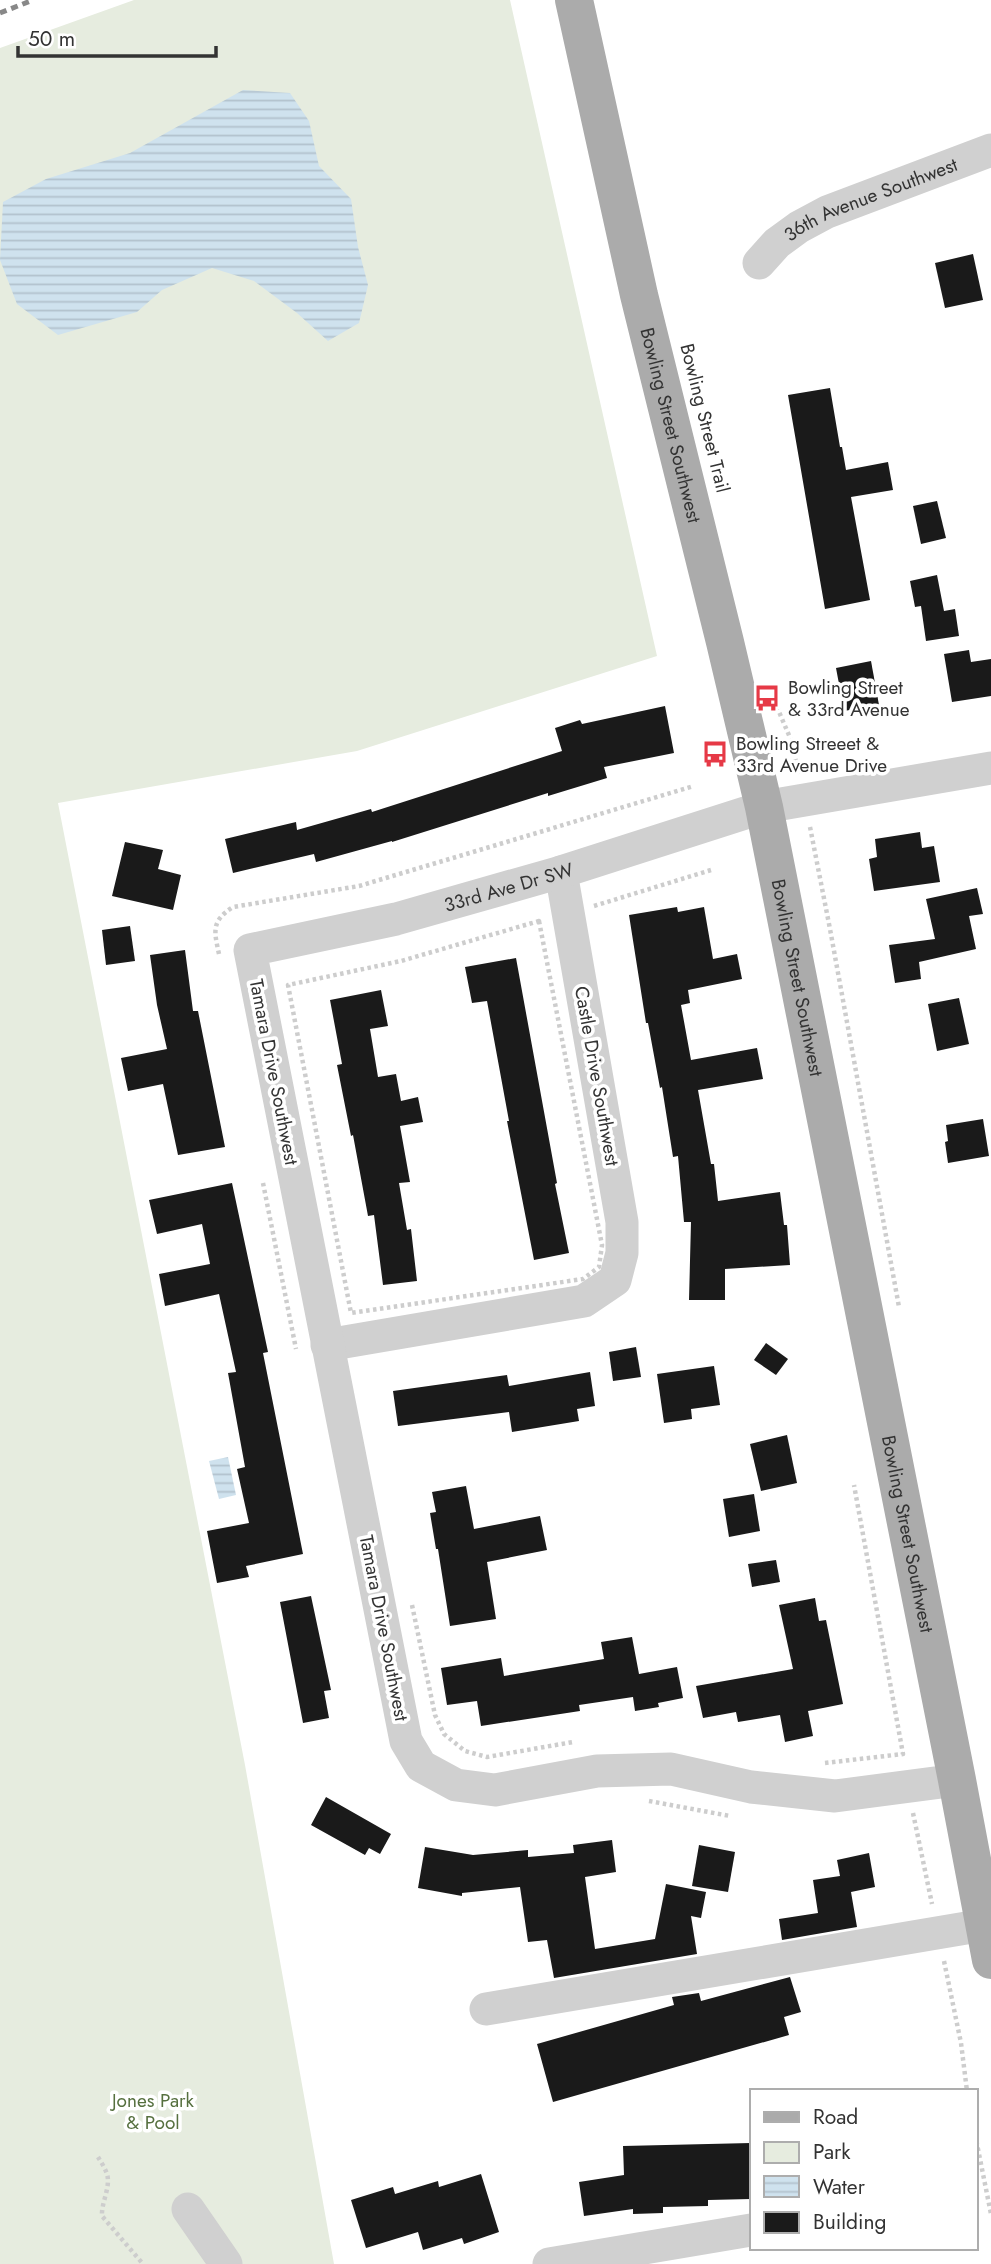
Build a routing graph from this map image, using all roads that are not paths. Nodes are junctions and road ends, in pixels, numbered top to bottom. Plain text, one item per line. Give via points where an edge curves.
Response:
1 (573, 0) edge
2 (991, 150) edge
3 (759, 263) dead end
4 (991, 768) edge
5 (764, 807) junction
6 (561, 872) junction
7 (250, 950) joint
8 (327, 1345) junction
9 (957, 1780) junction
10 (988, 1943) edge
11 (486, 2009) dead end
12 (188, 2209) dead end
13 (750, 2230) edge
14 (637, 2257) edge
15 (226, 2264) edge
16 (549, 2264) edge

1 - 5 main road, Bowling Street Southwest via 639,295
2 - 3 street, 36th Avenue Southwest via 827,212 777,243
4 - 5 street, 33rd Ave Dr SW
5 - 6 street, 33rd Ave Dr SW
5 - 9 main road, Bowling Street Southwest
6 - 7 street, 33rd Ave Dr SW via 396,919
6 - 8 street, Castle Drive Southwest via 622,1222 622,1252 615,1280 584,1301
7 - 8 street, Tamara Drive Southwest
8 - 9 street, Tamara Drive Southwest via 406,1741 421,1766 456,1785 495,1790 597,1771 671,1769 751,1787 835,1796
9 - 10 main road, Bowling Street Southwest
10 - 11 street
12 - 15 street
13 - 14 street
14 - 16 street

